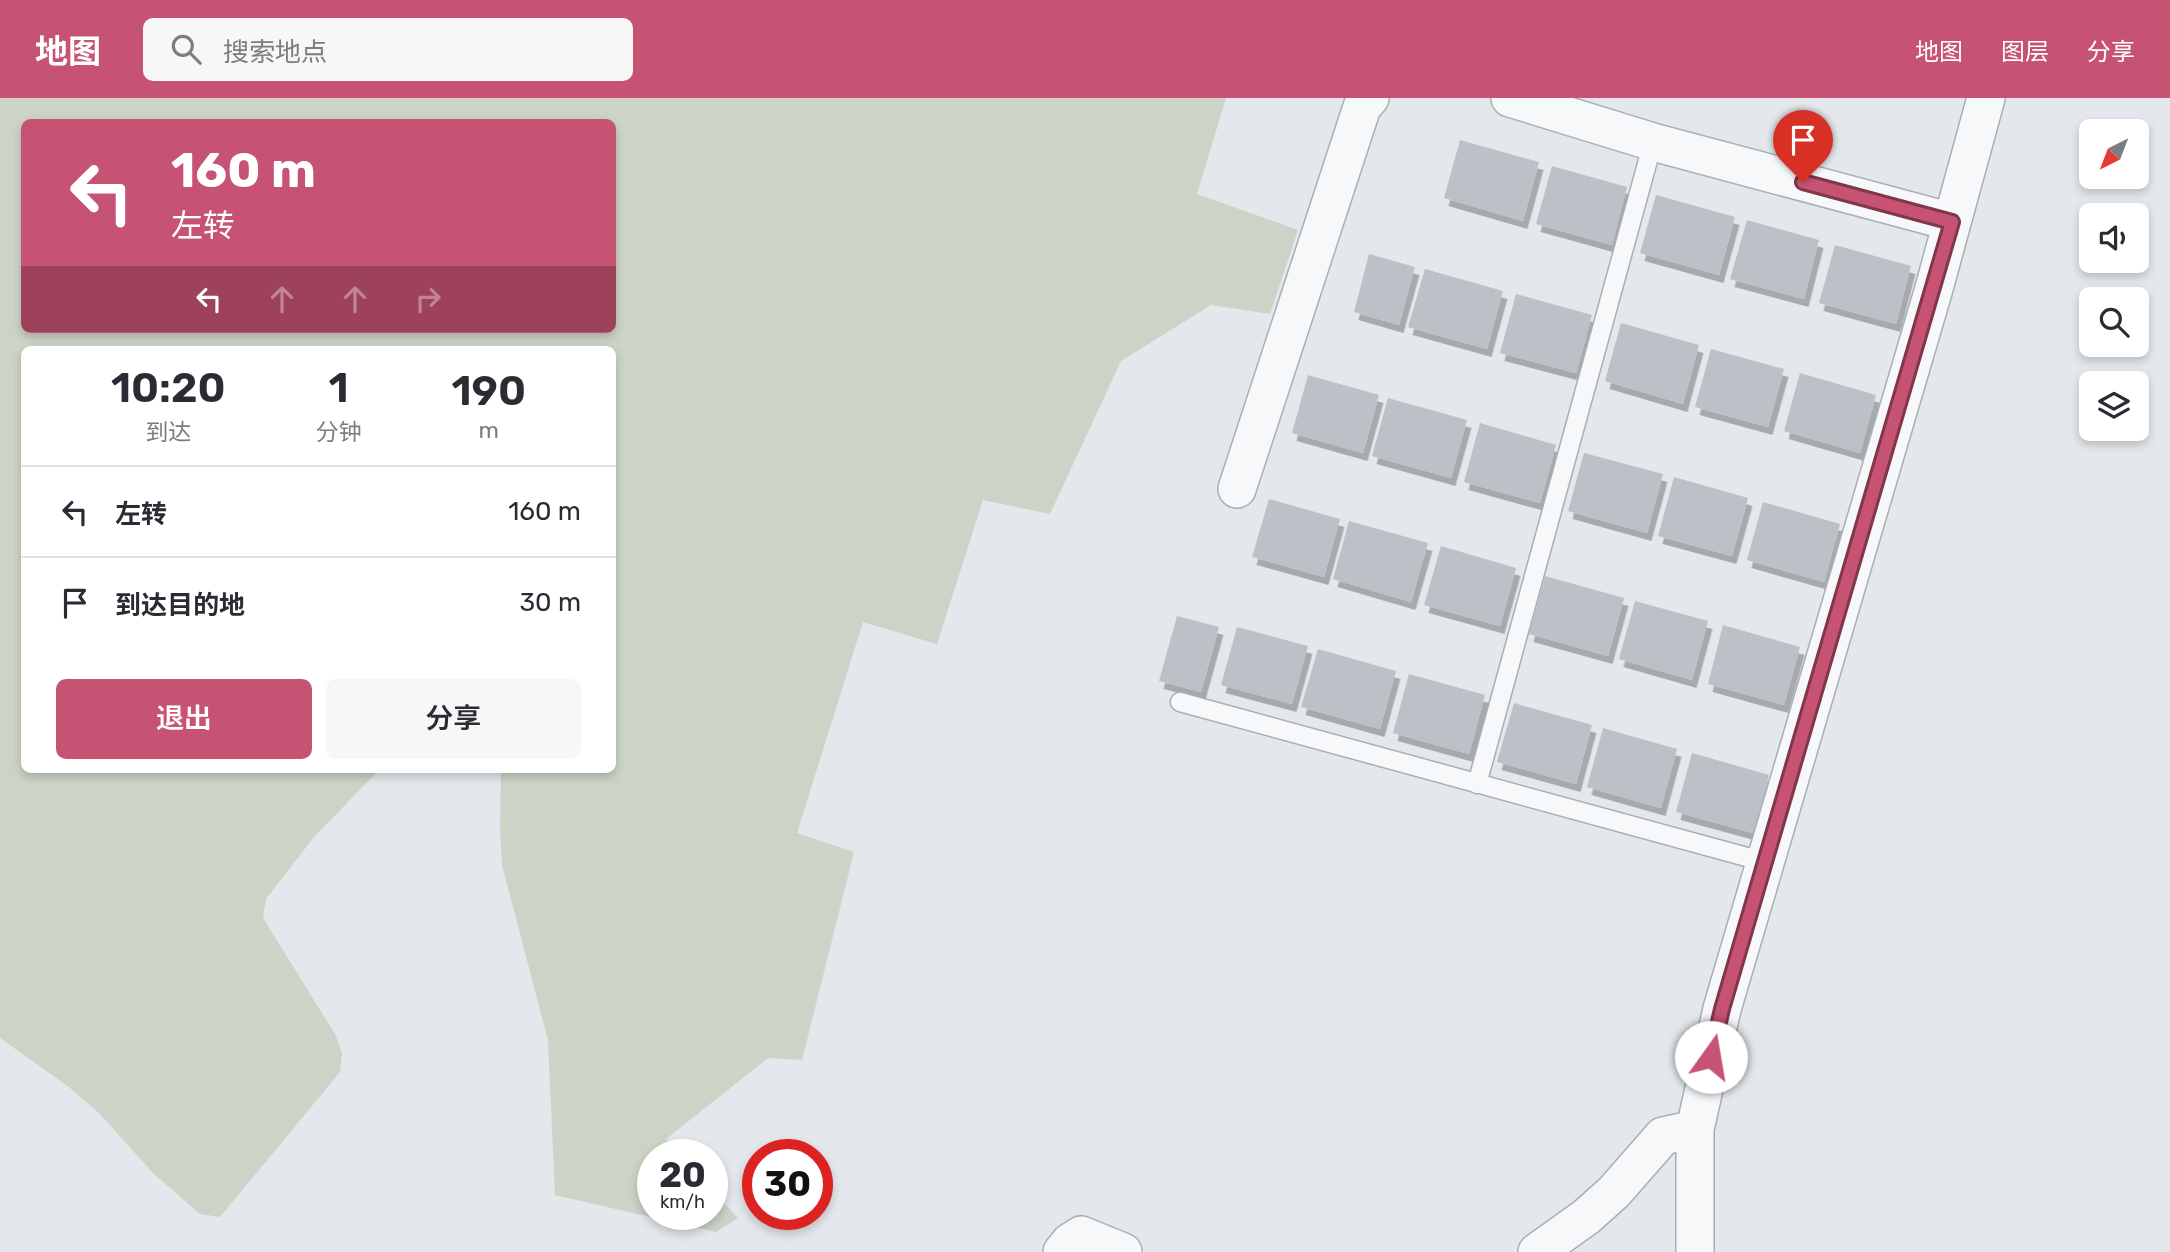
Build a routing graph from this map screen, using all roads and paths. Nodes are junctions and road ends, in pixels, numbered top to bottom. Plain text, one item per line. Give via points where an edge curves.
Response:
1 (1370, 98) edge
2 (1510, 98) edge
3 (1986, 98) edge
4 (1653, 142) junction
5 (1952, 222) junction
6 (1237, 489) dead end
7 (1180, 702) dead end
8 (1476, 783) junction
9 (1765, 862) junction
10 (1695, 1129) junction
11 (1062, 1252) edge
12 (1123, 1252) edge
13 (1537, 1252) edge
14 (1695, 1252) edge

1 - 6 street via 1362,107
2 - 4 street
3 - 5 street
4 - 5 street
4 - 8 lane
5 - 9 street
7 - 8 lane
8 - 9 lane
9 - 10 street via 1722,1009
10 - 13 street via 1663,1136 1586,1217
10 - 14 street
11 - 12 street via 1081,1235

